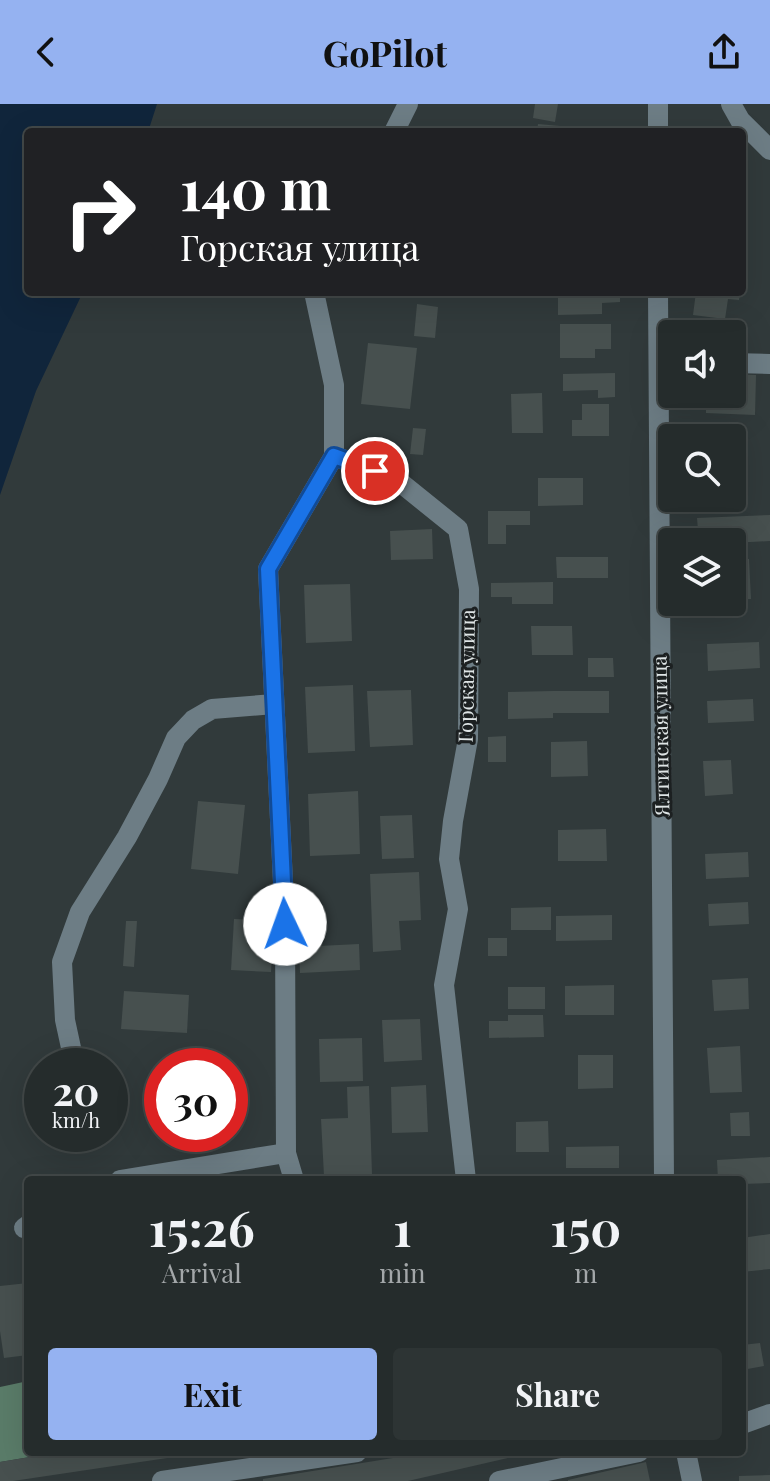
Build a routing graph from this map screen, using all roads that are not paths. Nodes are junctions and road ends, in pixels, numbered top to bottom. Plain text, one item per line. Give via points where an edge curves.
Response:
1 (408, 104) edge
2 (658, 104) edge
3 (731, 104) edge
4 (396, 128) edge
5 (658, 128) edge
6 (770, 150) edge
7 (315, 296) edge
8 (658, 296) edge
9 (661, 320) edge
10 (746, 363) edge
11 (770, 364) edge
12 (665, 408) edge
13 (334, 456) junction
14 (274, 704) junction
15 (71, 1048) edge
16 (286, 1153) junction
17 (240, 1171) edge
18 (173, 1176) edge
19 (293, 1176) edge
20 (466, 1176) edge
21 (664, 1176) edge
22 (770, 1414) edge
23 (746, 1423) edge
24 (330, 1456) edge
25 (620, 1456) edge
26 (687, 1456) edge
27 (162, 1481) edge
28 (499, 1481) edge
29 (692, 1481) edge

1 - 4 street
2 - 5 street
3 - 6 street
7 - 13 street via 334,385
8 - 9 street, Ялтинская улица
10 - 11 street
12 - 21 street, Ялтинская улица
13 - 14 street via 268,569
13 - 20 street, Горская улица via 396,479 458,529 461,544 469,589 468,739 449,859 458,909 444,985
14 - 15 street via 212,709 176,738 127,837 80,912 62,962
14 - 16 street via 285,924
16 - 17 street
16 - 19 street
17 - 18 street
22 - 23 street
24 - 27 street
25 - 28 street
26 - 29 street

